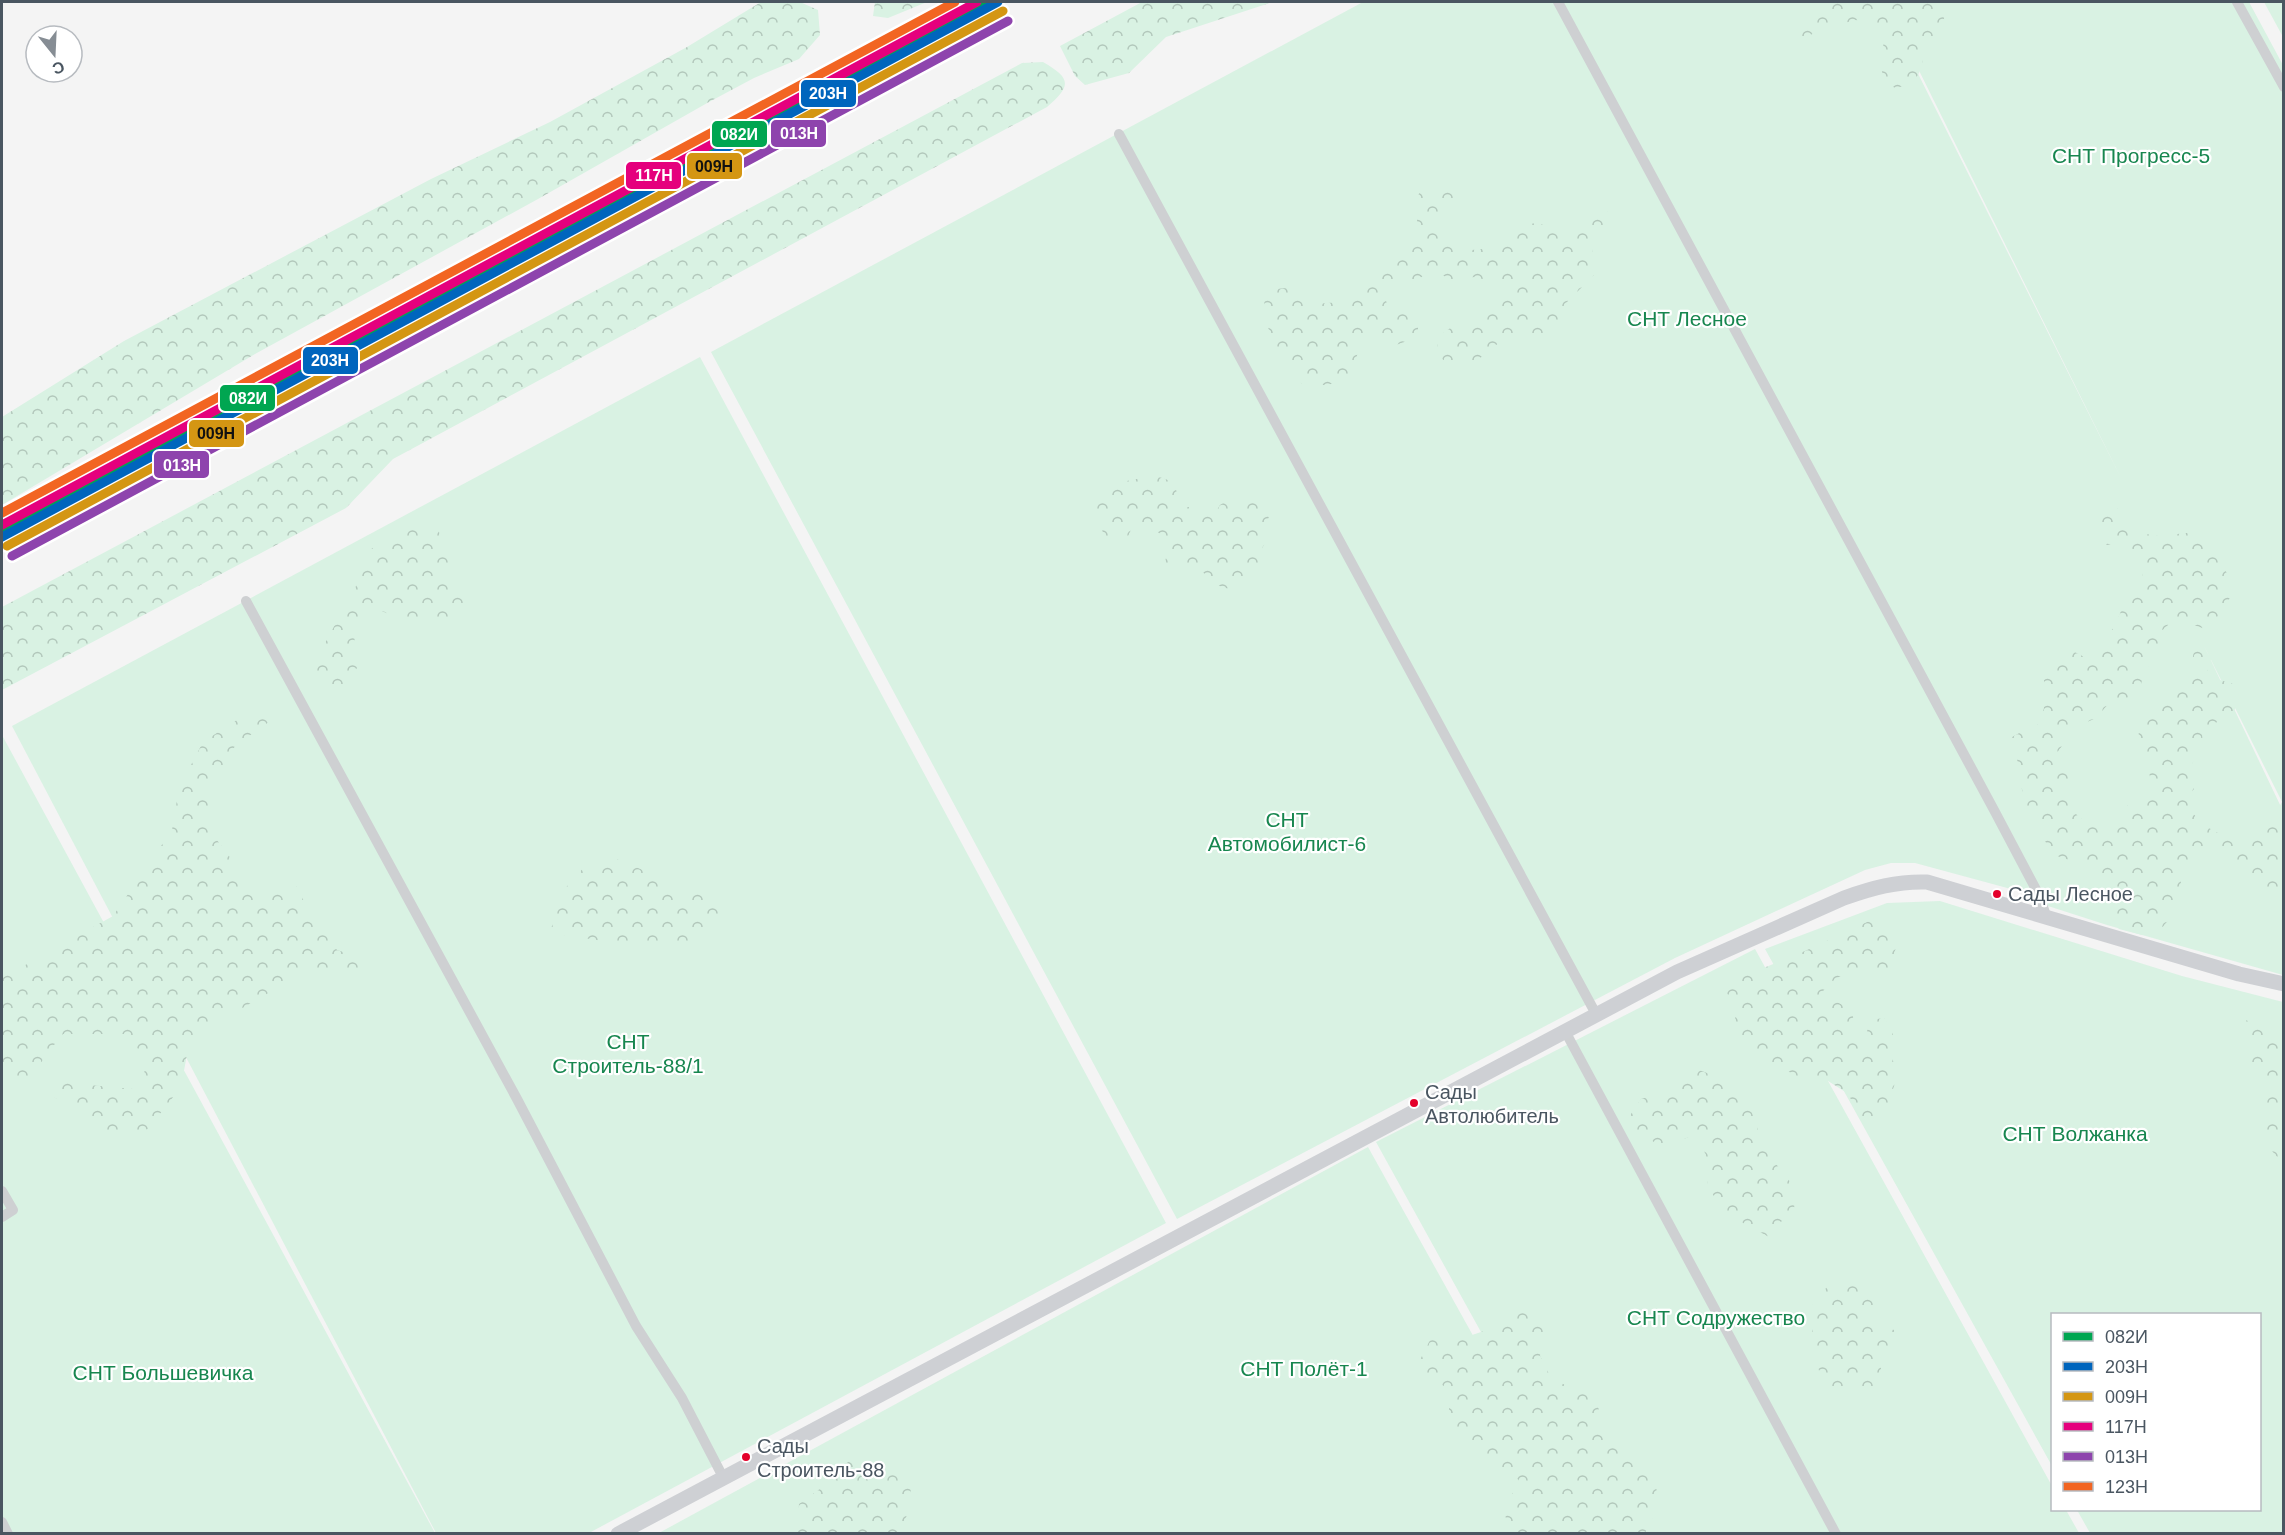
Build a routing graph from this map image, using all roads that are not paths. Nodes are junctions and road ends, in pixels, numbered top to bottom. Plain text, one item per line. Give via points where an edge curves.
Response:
1 (1558, 2) edge
2 (2237, 2) edge
3 (2283, 87) edge
4 (1119, 134) dead end
5 (246, 601) dead end
6 (2046, 916) junction
7 (2283, 984) edge
8 (1596, 1014) junction
9 (1565, 1031) junction
10 (2, 1191) edge
11 (2, 1217) edge
12 (723, 1477) junction
13 (2, 1522) edge
14 (8, 1533) edge
15 (618, 1533) edge
16 (1836, 1533) edge

1 - 6 street via 1994,810
2 - 3 street
4 - 8 street
5 - 12 street via 636,1326 682,1398
6 - 7 street
6 - 8 street via 1927,882 1886,885 1844,898 1687,968
8 - 9 street
9 - 12 street
9 - 16 street
10 - 11 street via 13,1210
12 - 15 street
13 - 14 street

